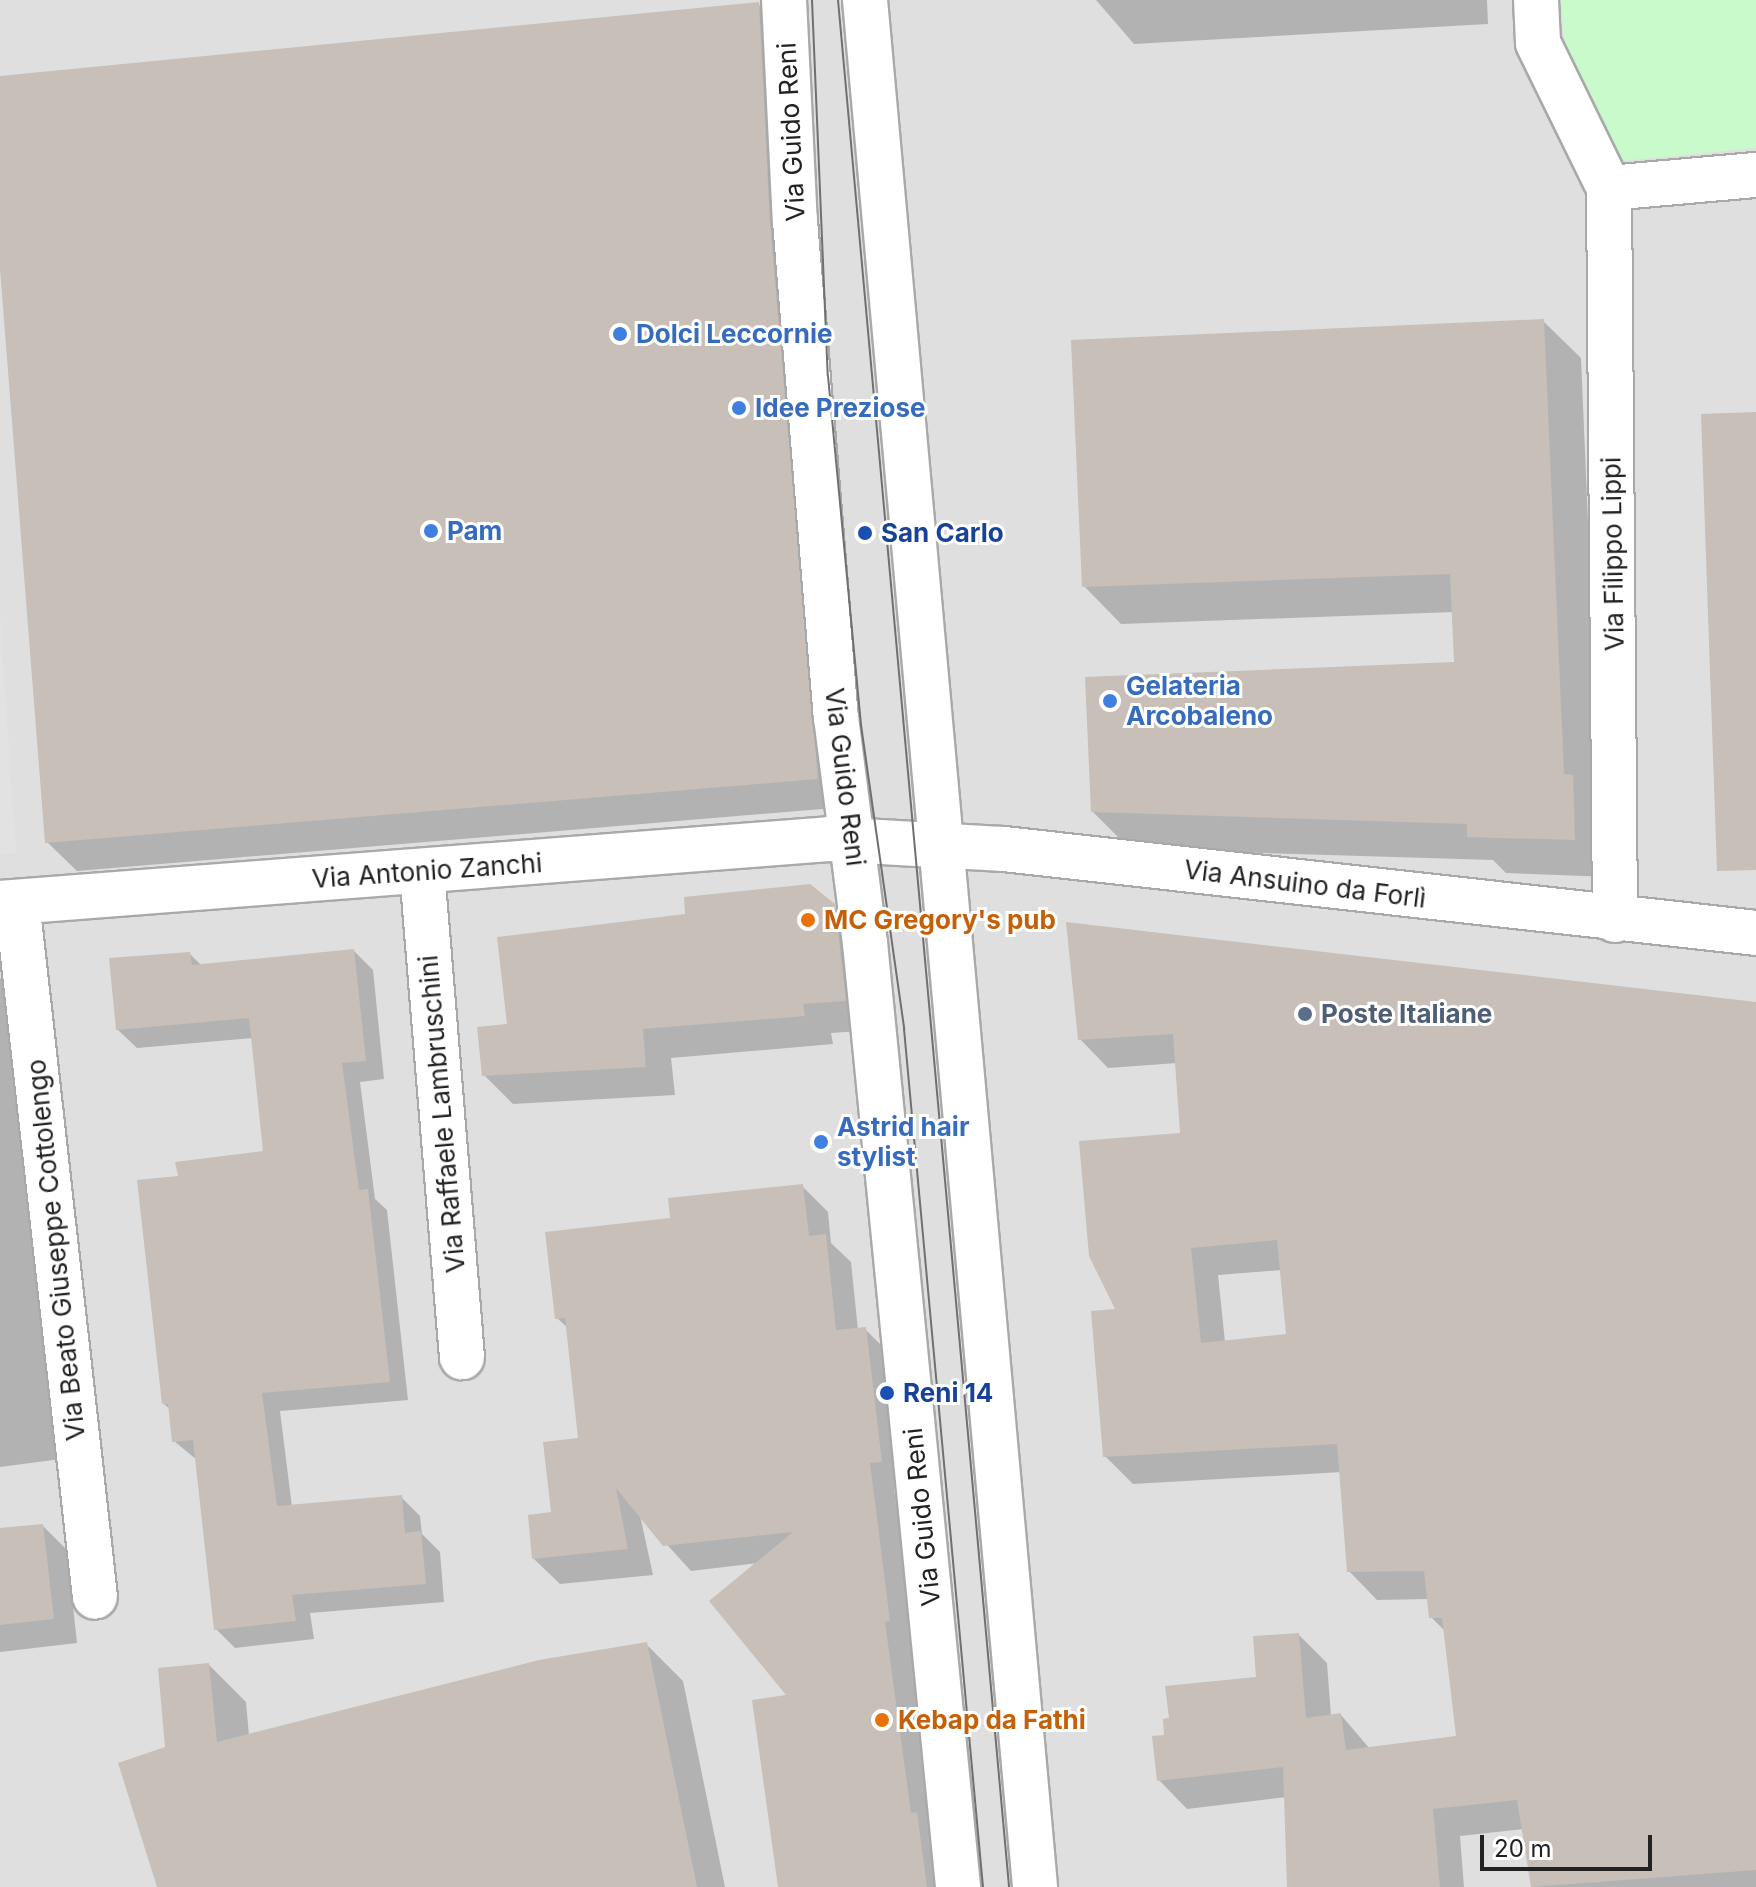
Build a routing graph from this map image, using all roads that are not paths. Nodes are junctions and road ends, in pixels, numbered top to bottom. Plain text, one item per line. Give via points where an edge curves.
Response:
1 (784, 0) edge
2 (865, 0) edge
3 (1536, 0) edge
4 (1756, 175) edge
5 (1609, 188) junction
6 (853, 840) junction
7 (940, 845) junction
8 (422, 871) junction
9 (8, 903) edge
10 (1615, 920) junction
11 (1756, 933) edge
12 (462, 1357) dead end
13 (95, 1597) dead end
14 (958, 1887) edge
15 (1035, 1887) edge

1 - 6 street, Via Guido Reni via 795,221 836,717
2 - 7 street
3 - 5 street, Via Filippo Lippi via 1538,43
4 - 5 street
5 - 10 street, Via Filippo Lippi
6 - 7 street, Via Ansuino da Forlì
6 - 8 street, Via Antonio Zanchi
6 - 14 street, Via Guido Reni
7 - 10 street, Via Ansuino da Forlì
7 - 15 street
8 - 9 street, Via Antonio Zanchi
8 - 12 street, Via Raffaele Lambruschini
9 - 13 street, Via Beato Giuseppe Cottolengo
10 - 11 street, Via Ansuino da Forlì

